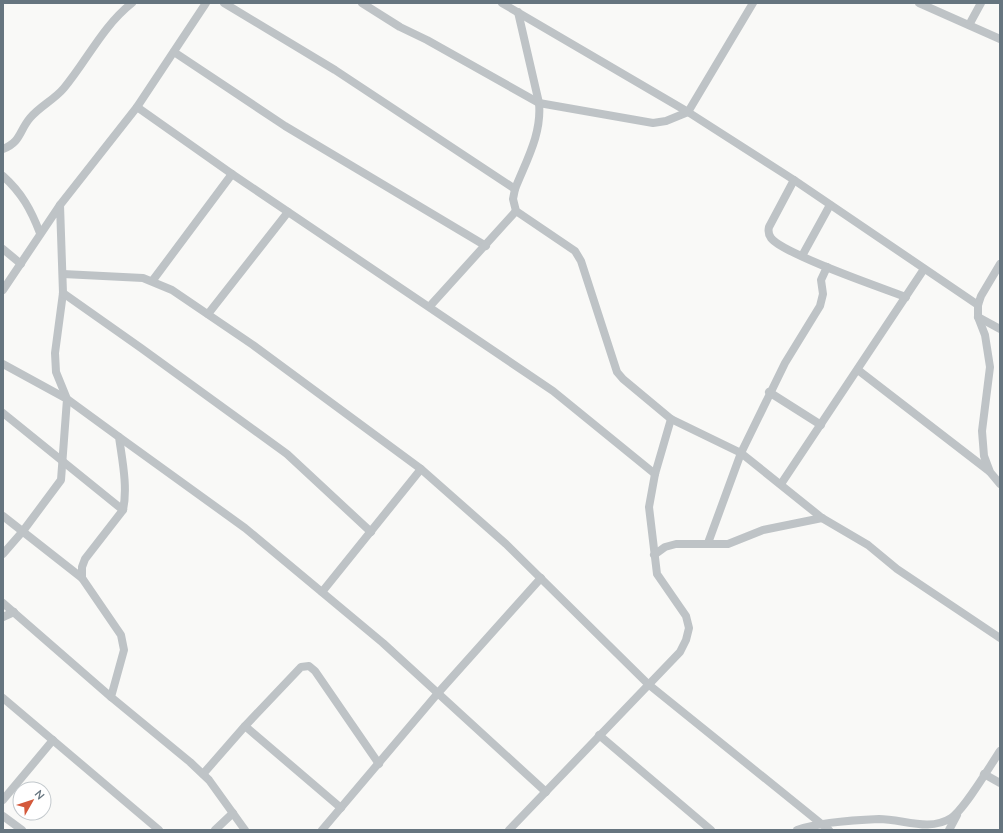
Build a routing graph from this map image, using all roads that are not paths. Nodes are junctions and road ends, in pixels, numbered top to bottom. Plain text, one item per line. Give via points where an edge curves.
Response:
1 (132, 3) edge
2 (206, 3) edge
3 (224, 3) edge
4 (362, 3) edge
5 (502, 3) edge
6 (754, 3) edge
7 (919, 3) edge
8 (981, 3) edge
9 (518, 12) junction
10 (969, 25) junction
11 (1000, 39) edge
12 (174, 52) junction
13 (539, 103) junction
14 (137, 107) junction
15 (688, 112) junction
16 (3, 149) edge
17 (232, 174) junction
18 (3, 176) edge
19 (794, 180) junction
20 (515, 189) junction
21 (60, 205) junction
22 (830, 205) junction
23 (516, 211) junction
24 (288, 212) junction
25 (40, 234) junction
26 (486, 246) junction
27 (3, 249) edge
28 (802, 256) junction
29 (21, 264) junction
30 (1000, 264) edge
31 (827, 267) junction
32 (924, 269) junction
33 (63, 274) junction
34 (153, 280) junction
35 (3, 290) edge
36 (62, 293) junction
37 (906, 297) junction
38 (978, 305) junction
39 (430, 306) junction
40 (208, 314) junction
41 (978, 317) junction
42 (1000, 329) edge
43 (3, 364) edge
44 (858, 370) junction
45 (769, 392) junction
46 (67, 399) junction
47 (3, 413) edge
48 (671, 419) junction
49 (821, 425) junction
50 (119, 437) junction
51 (741, 453) junction
52 (62, 462) junction
53 (421, 469) junction
54 (990, 472) junction
55 (654, 474) junction
56 (781, 484) junction
57 (1000, 484) edge
58 (123, 510) junction
59 (3, 516) edge
60 (822, 518) junction
61 (23, 531) junction
62 (371, 532) junction
63 (708, 543) junction
64 (3, 554) edge
65 (654, 556) junction
66 (82, 578) junction
67 (541, 578) junction
68 (322, 592) junction
69 (3, 603) edge
70 (14, 612) junction
71 (3, 617) edge
72 (1000, 638) edge
73 (648, 684) junction
74 (438, 693) junction
75 (111, 697) junction
76 (3, 698) edge
77 (245, 726) junction
78 (599, 735) junction
79 (53, 740) junction
80 (1000, 751) edge
81 (379, 764) junction
82 (203, 774) junction
83 (984, 774) junction
84 (1000, 783) edge
85 (546, 792) junction
86 (3, 800) edge
87 (961, 807) junction
88 (341, 808) junction
89 (233, 813) junction
90 (3, 816) edge
91 (826, 827) edge
92 (22, 830) edge
93 (159, 830) edge
94 (215, 830) edge
95 (245, 830) edge
96 (322, 830) edge
97 (509, 830) edge
98 (711, 830) edge
99 (797, 830) edge
100 (949, 830) edge

1 - 16 street via 109,25 64,88 29,119 13,145
2 - 12 street
3 - 20 street via 335,70
4 - 13 street via 400,27
5 - 9 street
6 - 15 street
7 - 10 street
8 - 10 street
9 - 13 street
9 - 15 street
10 - 11 street
12 - 14 street
12 - 26 street via 284,126
13 - 15 street via 652,123 666,121
13 - 20 street via 541,118 538,132
14 - 17 street
14 - 21 street
15 - 19 street
17 - 24 street
17 - 34 street
18 - 25 street via 24,197
19 - 22 street
19 - 28 street via 768,232 772,239
20 - 23 street via 513,199
21 - 25 street
21 - 33 street
22 - 28 street
22 - 32 street
23 - 26 street
23 - 48 street via 574,251 586,275 617,372
24 - 39 street
24 - 40 street
25 - 29 street
26 - 39 street
27 - 29 street
28 - 31 street
29 - 35 street
30 - 38 street
31 - 37 street
31 - 45 street via 820,280 823,294 820,306
32 - 37 street
32 - 38 street
33 - 34 street
33 - 36 street
34 - 40 street
36 - 46 street via 55,353 56,372
36 - 62 street via 287,454
37 - 44 street
38 - 41 street
39 - 55 street via 553,391
40 - 53 street
41 - 42 street
41 - 54 street via 985,335 990,367 982,431 984,456
43 - 46 street
44 - 49 street
44 - 54 street
45 - 49 street
45 - 51 street
46 - 50 street
46 - 52 street
47 - 52 street
48 - 51 street
48 - 55 street
49 - 56 street
50 - 58 street via 125,500
50 - 68 street via 245,528
51 - 56 street
51 - 63 street
52 - 58 street
52 - 61 street via 61,480
53 - 62 street
53 - 67 street
54 - 57 street
55 - 65 street via 650,507
56 - 60 street
58 - 66 street via 84,559
59 - 61 street
60 - 63 street via 763,530 728,544
60 - 72 street via 868,545 897,569
61 - 64 street
61 - 66 street
62 - 68 street
63 - 65 street via 676,544 665,547
65 - 73 street via 657,574 686,616 689,628 680,652
66 - 75 street via 124,643
67 - 73 street
67 - 74 street
68 - 74 street
69 - 70 street
70 - 71 street
70 - 75 street
73 - 78 street
73 - 91 street
74 - 81 street
74 - 85 street
75 - 82 street
76 - 79 street
77 - 81 street via 301,667 309,666
77 - 82 street
77 - 88 street
78 - 85 street
78 - 98 street
79 - 86 street
79 - 93 street
80 - 83 street
81 - 88 street
82 - 89 street
83 - 84 street
83 - 87 street
85 - 97 street
87 - 91 street via 951,817 936,824 880,819
87 - 100 street
88 - 96 street
89 - 94 street
89 - 95 street
90 - 92 street
91 - 99 street

